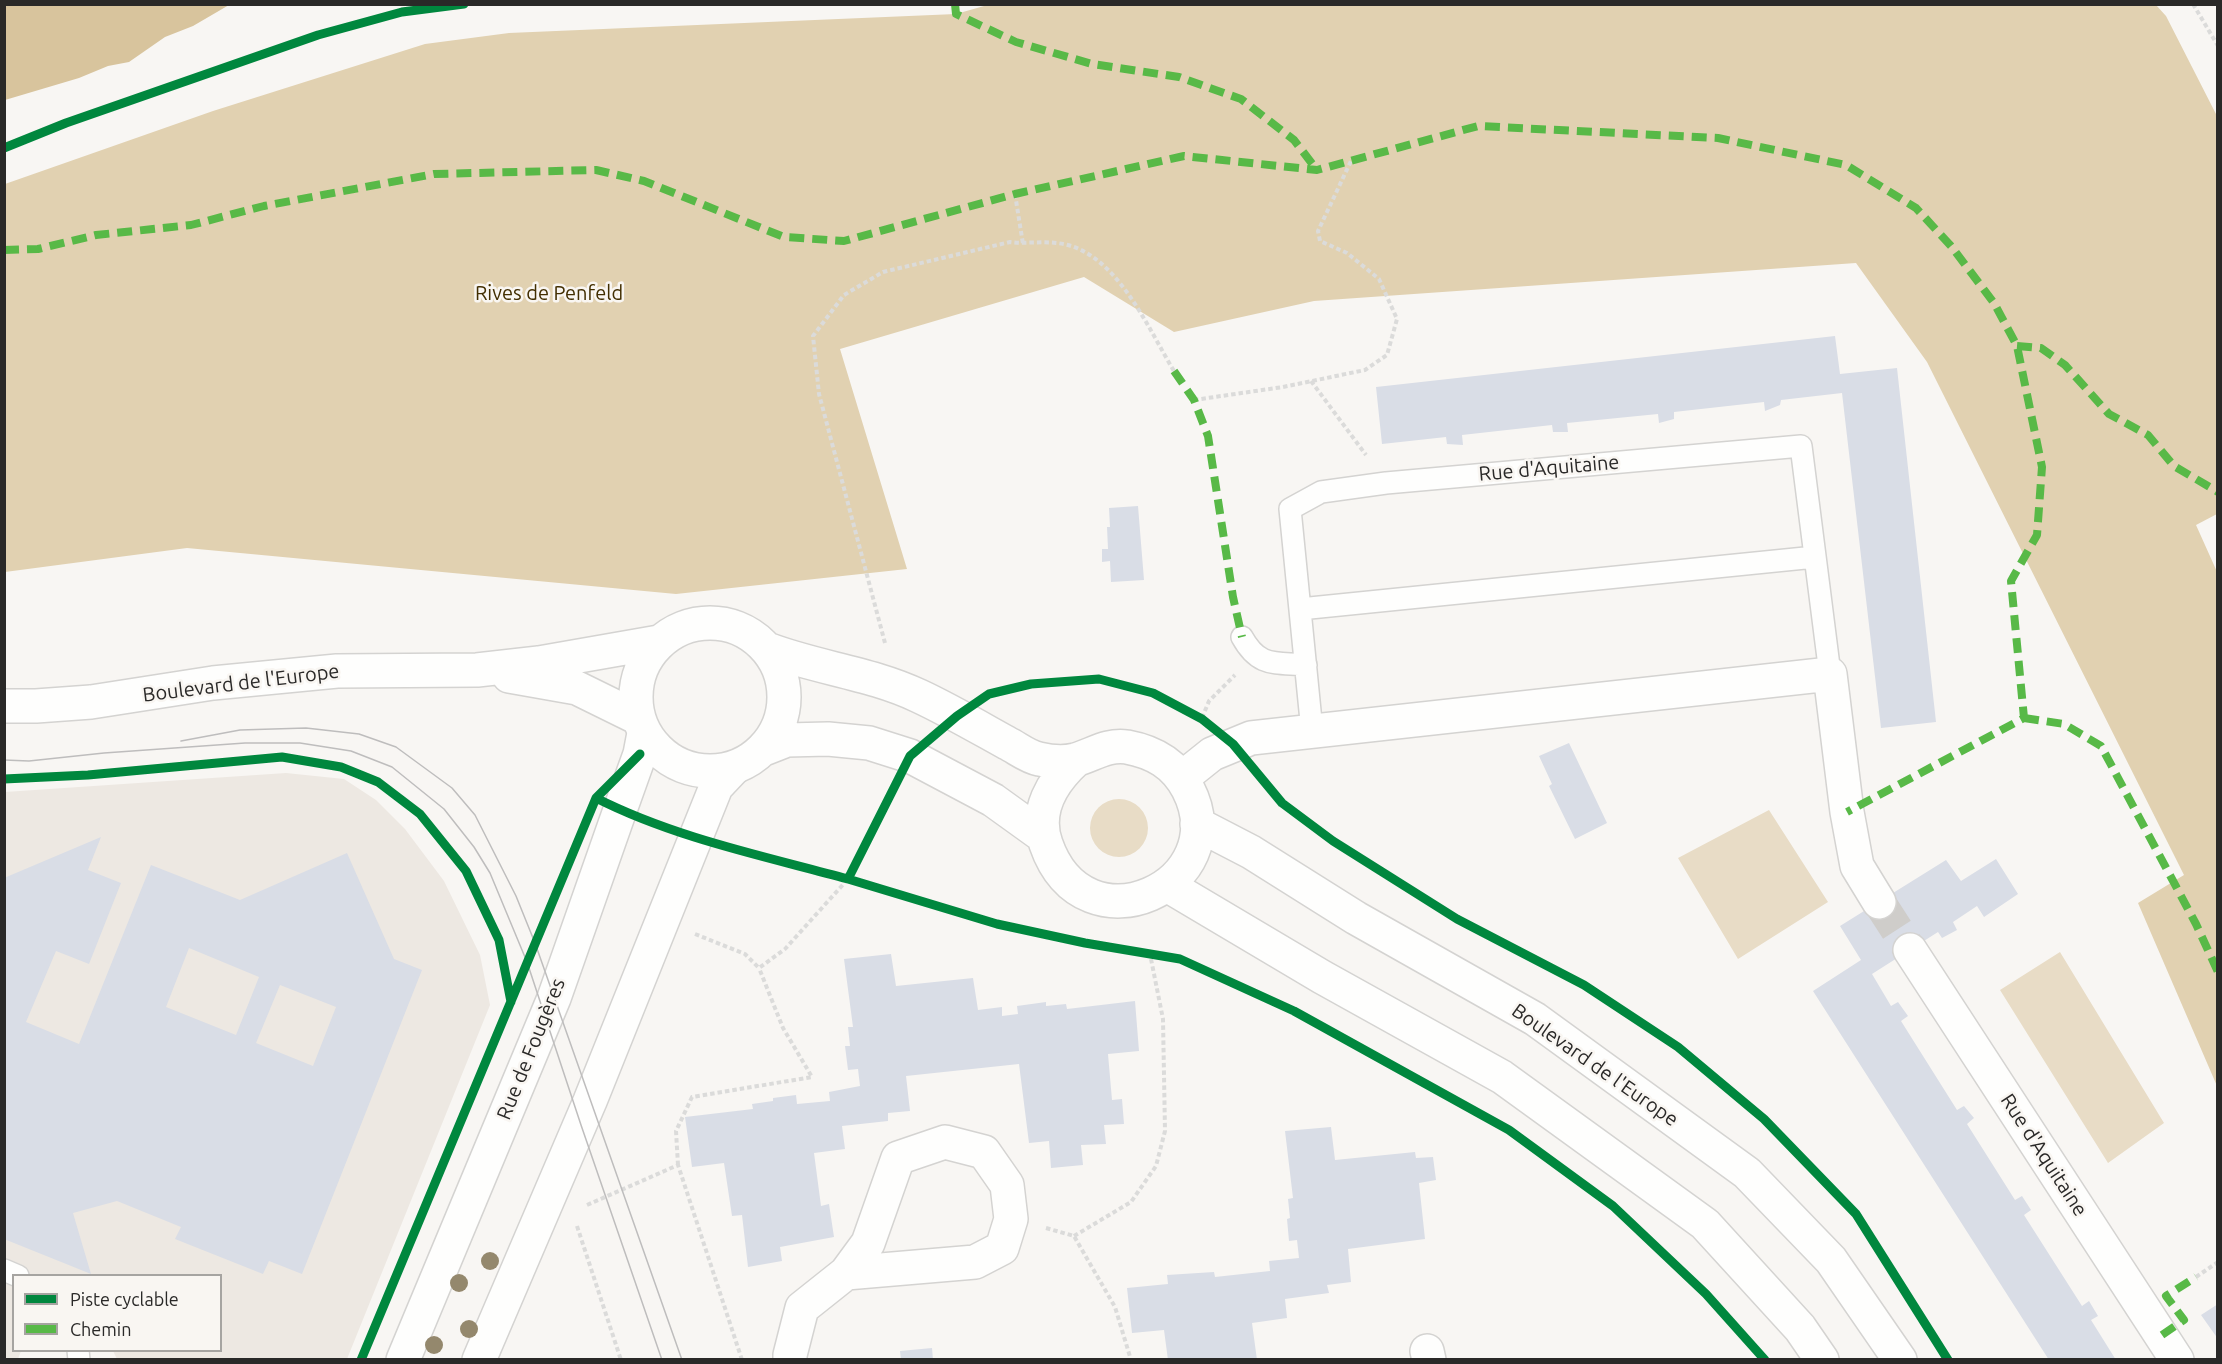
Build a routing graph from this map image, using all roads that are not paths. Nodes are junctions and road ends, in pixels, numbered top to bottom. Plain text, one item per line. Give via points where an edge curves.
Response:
1 (1815, 557) junction
2 (1300, 609) junction
3 (659, 642) junction
4 (1246, 645) road end
5 (767, 650) junction
6 (1306, 664) junction
7 (477, 670) junction
8 (1830, 674) junction
9 (4, 706) edge
10 (641, 726) junction
11 (1312, 731) junction
12 (764, 748) junction
13 (1076, 760) junction
14 (733, 769) junction
15 (1182, 778) junction
16 (1197, 824) junction
17 (1043, 836) junction
18 (1167, 885) junction
19 (1879, 902) tunnel mouth
20 (1910, 950) tunnel mouth
21 (846, 1273) junction
22 (403, 1359) edge
23 (479, 1359) edge
24 (790, 1359) edge
25 (1822, 1359) edge
26 (1900, 1359) edge
27 (2177, 1359) edge

1 - 2 lane
1 - 2 lane, Rue d'Aquitaine via 1801,446 1386,483 1321,492 1290,509
1 - 8 lane, Rue d'Aquitaine
2 - 6 lane, Rue d'Aquitaine
3 - 5 main road, Boulevard de l'Europe via 680,629 703,623 726,624 749,634
3 - 7 main road, Boulevard de l'Europe
3 - 10 main road, Boulevard de l'Europe via 638,677 635,698
4 - 6 lane via 1262,660
5 - 12 main road, Boulevard de l'Europe via 784,688 784,710
5 - 13 main road, Boulevard de l'Europe via 917,695 1036,759 1059,763
6 - 11 lane, Rue d'Aquitaine
7 - 9 main road, Boulevard de l'Europe via 337,671 213,683 90,702
7 - 10 main road, Boulevard de l'Europe via 577,688
8 - 11 main road
8 - 19 main road, Rue d'Aquitaine via 1857,866
10 - 14 main road, Boulevard de l'Europe via 657,750 673,763 692,770
10 - 22 main road, Rue de Fougères via 640,754 554,998
11 - 15 main road via 1233,744 1212,754
12 - 14 main road, Boulevard de l'Europe
12 - 17 main road, Boulevard de l'Europe via 787,740 869,743 910,756 993,800
13 - 15 main road, Boulevard de l'Europe via 1098,750 1121,746 1144,750 1166,761
13 - 17 main road, Boulevard de l'Europe via 1060,774 1049,793 1043,814
14 - 23 main road via 716,787 560,1196
15 - 16 main road, Boulevard de l'Europe via 1193,800
16 - 18 main road, Boulevard de l'Europe via 1194,847 1184,869
16 - 26 main road, Boulevard de l'Europe via 1535,1019 1747,1173 1831,1260
17 - 18 main road, Boulevard de l'Europe via 1052,861 1069,882 1091,896 1118,902 1144,898
18 - 25 main road via 1522,1091 1705,1224 1800,1328
20 - 27 main road, Rue d'Aquitaine
21 - 21 main road via 975,1262 1002,1248 1011,1219 1007,1185 984,1152 945,1142 898,1158 868,1243
21 - 24 main road via 802,1308

